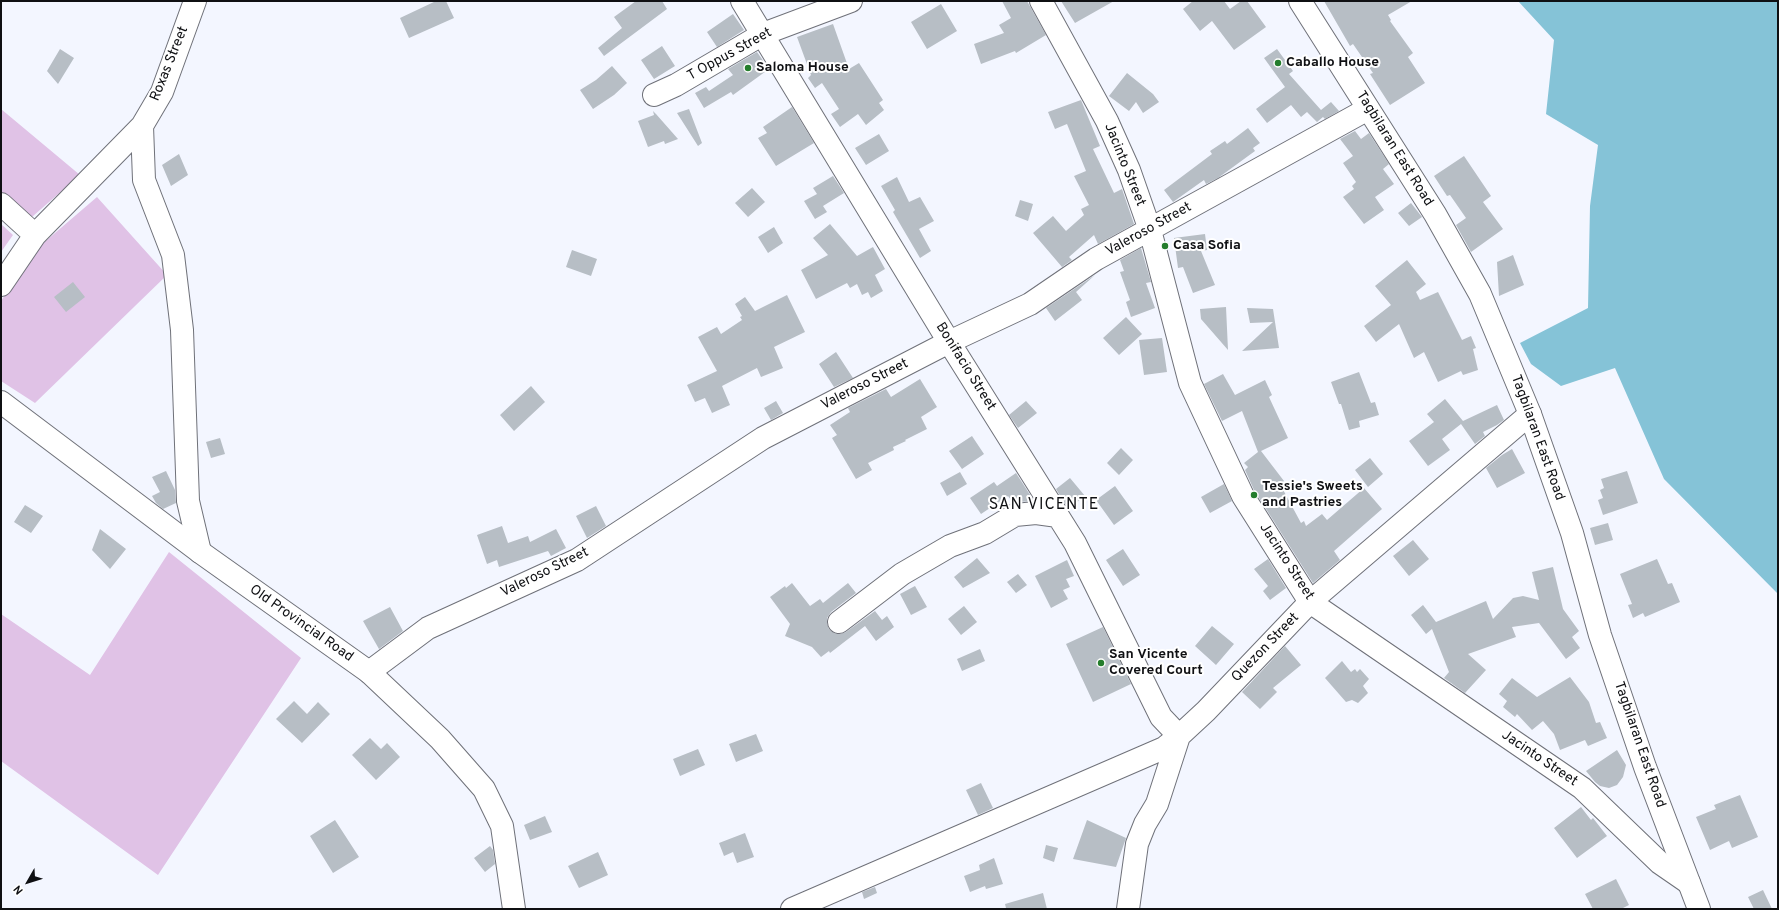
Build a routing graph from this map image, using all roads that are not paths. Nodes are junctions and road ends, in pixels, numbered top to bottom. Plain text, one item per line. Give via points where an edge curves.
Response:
1 (195, 1) edge
2 (742, 1) edge
3 (851, 1) edge
4 (1041, 1) edge
5 (1300, 1) edge
6 (763, 34) junction
7 (654, 95) dead end
8 (1368, 108) junction
9 (145, 120) junction
10 (1, 204) edge
11 (1150, 230) junction
12 (35, 235) junction
13 (1, 285) edge
14 (948, 342) junction
15 (1, 402) edge
16 (1530, 414) junction
17 (1058, 516) junction
18 (200, 552) junction
19 (1310, 602) junction
20 (839, 622) dead end
21 (369, 672) junction
22 (1179, 736) junction
23 (1689, 883) junction
24 (514, 909) edge
25 (792, 909) edge
26 (1128, 909) edge
27 (1699, 909) edge

1 - 9 street, Roxas Street via 162,92
2 - 6 street, Bonifacio Street
3 - 6 street, T Oppus Street
4 - 11 street, Jacinto Street via 1107,121 1129,170
5 - 8 street, Tagbilaran East Road
6 - 7 street, T Oppus Street via 676,85
6 - 14 street, Bonifacio Street
8 - 11 street, Valeroso Street
8 - 16 street, Tagbilaran East Road via 1435,214 1480,294
9 - 12 street, Roxas Street
9 - 18 street via 144,180 173,255 182,330 188,501
10 - 12 street
11 - 14 street, Valeroso Street via 1096,259 1030,304
11 - 19 street, Jacinto Street via 1190,384 1243,496
12 - 13 street, Roxas Street
14 - 17 street, Bonifacio Street
14 - 21 street, Valeroso Street via 763,438 577,560 428,628
15 - 18 street, Old Provincial Road
16 - 19 street, Quezon Street
16 - 23 street, Tagbilaran East Road via 1572,533 1600,635
17 - 20 street via 1036,513 1015,515 985,533 950,546 902,574
17 - 22 street, Bonifacio Street via 1075,543 1161,717
18 - 21 street, Old Provincial Road
19 - 22 street, Quezon Street
19 - 23 street, Jacinto Street via 1582,788 1660,863
21 - 24 street, Old Provincial Road via 440,739 484,789 502,826
22 - 25 street via 1164,748
22 - 26 street, Quezon Street via 1157,804 1137,844
23 - 27 street, Tagbilaran East Road

